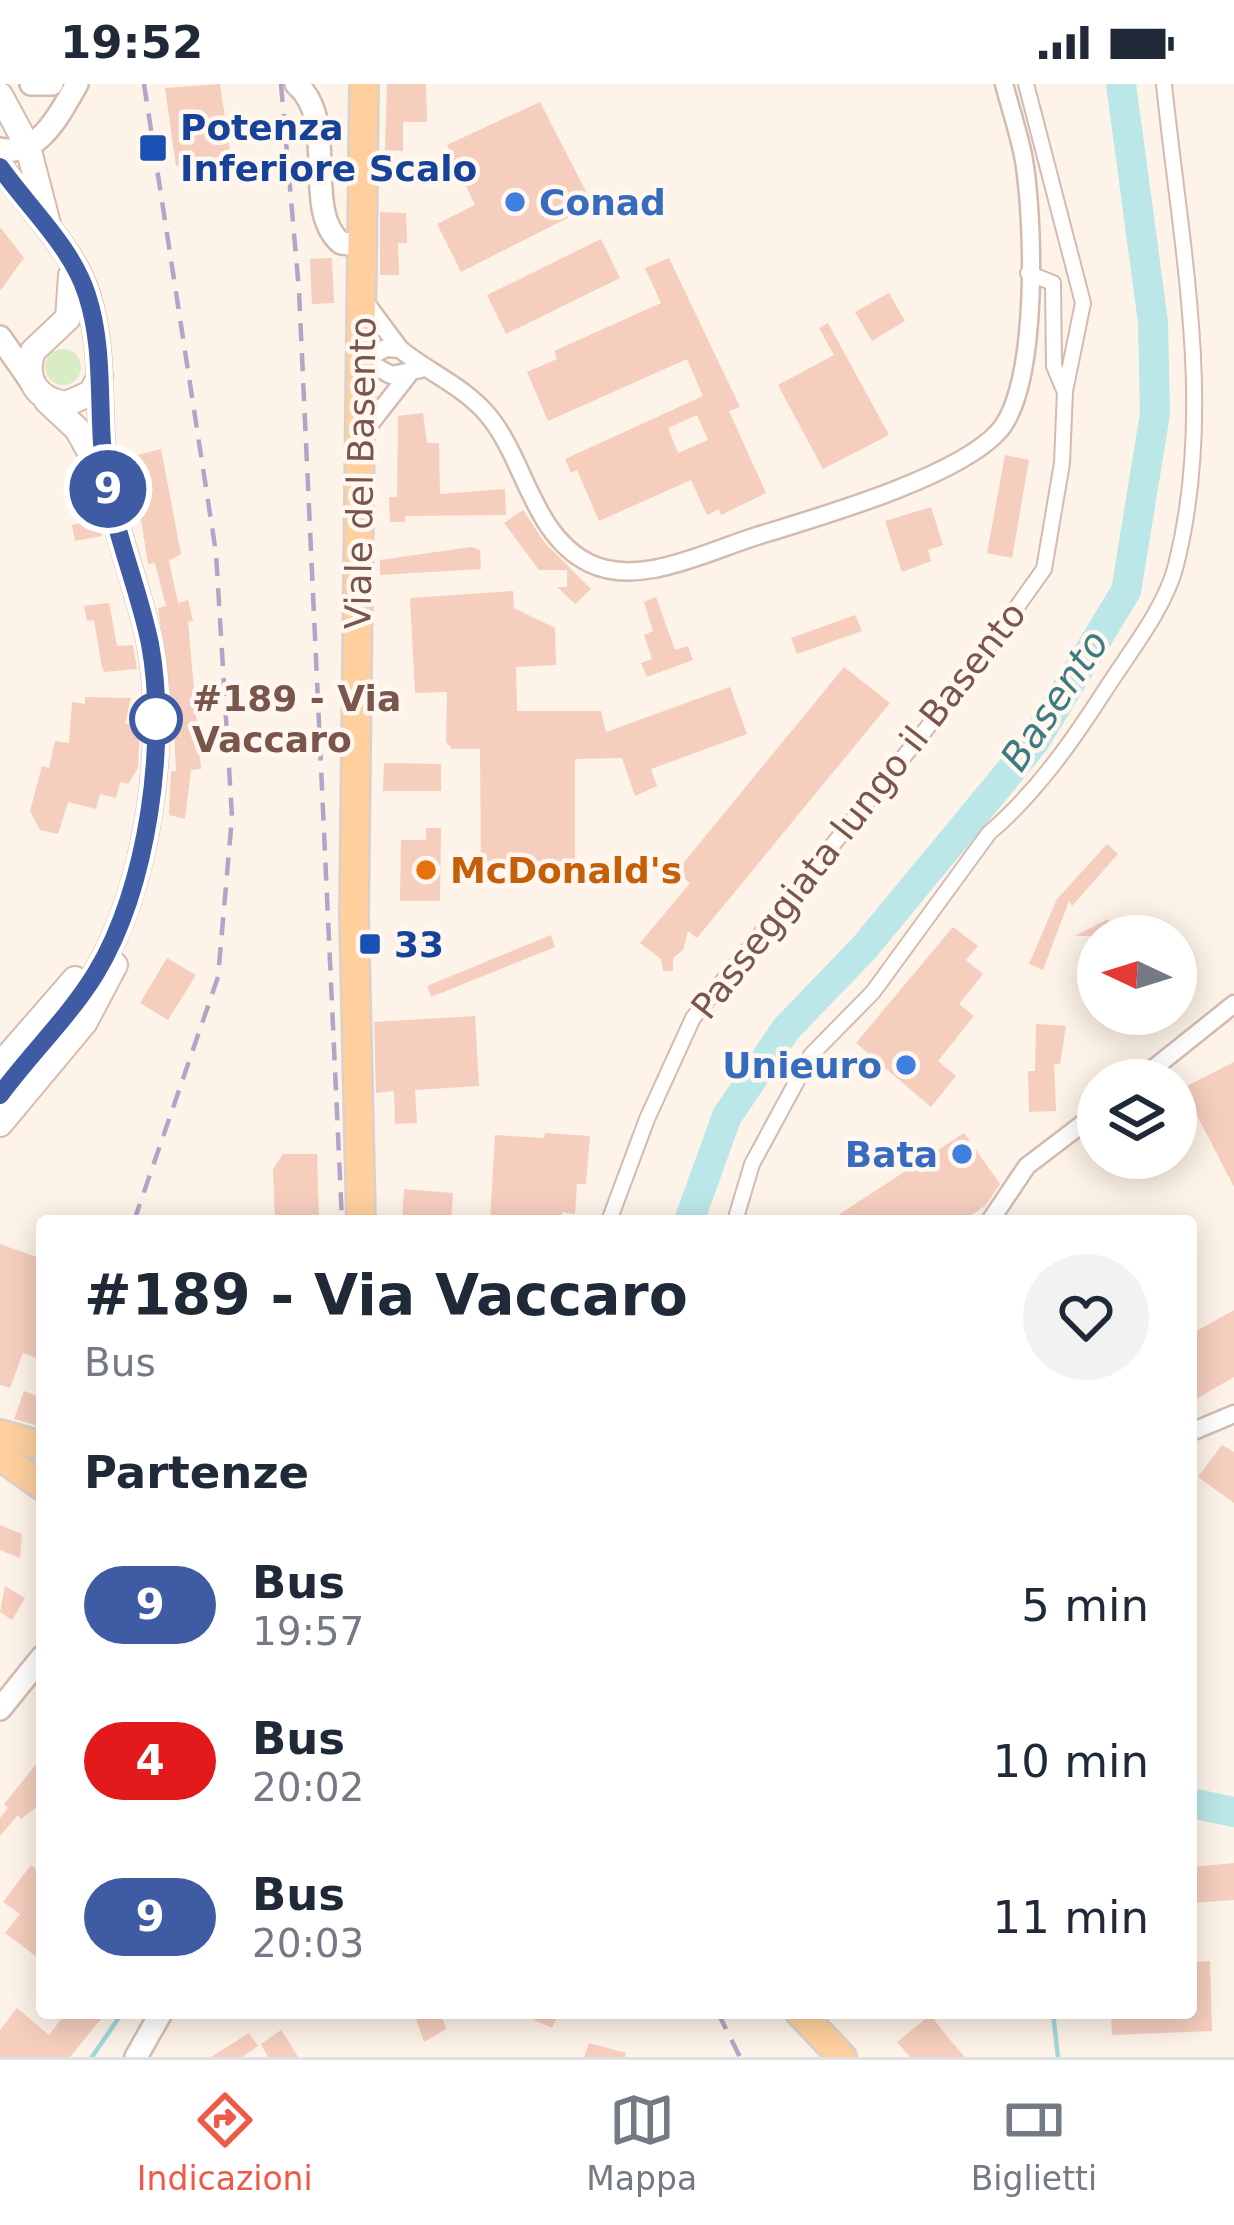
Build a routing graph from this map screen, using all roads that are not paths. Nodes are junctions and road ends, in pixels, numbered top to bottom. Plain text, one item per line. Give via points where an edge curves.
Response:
1 (31, 84) edge
2 (52, 84) edge
3 (77, 84) edge
4 (296, 84) edge
5 (364, 84) edge
6 (1004, 84) edge
7 (1026, 84) edge
8 (1164, 84) edge
9 (0, 95) edge
10 (28, 147) junction
11 (0, 148) edge
12 (0, 166) edge
13 (50, 232) junction
14 (362, 245) junction
15 (65, 256) junction
16 (1028, 273) junction
17 (362, 296) junction
18 (0, 334) edge
19 (50, 336) junction
20 (400, 349) junction
21 (364, 360) junction
22 (99, 367) junction
23 (415, 372) junction
24 (37, 391) junction
25 (1065, 391) junction
26 (362, 435) junction
27 (107, 486) junction
28 (132, 887) junction
29 (122, 914) junction
30 (1234, 1004) edge
31 (1165, 1059) edge
32 (0, 1065) edge
33 (0, 1095) edge
34 (0, 1124) edge
35 (1077, 1128) edge
36 (362, 1142) junction
37 (361, 1215) edge
38 (377, 1215) edge
39 (611, 1215) edge
40 (737, 1215) edge
41 (994, 1215) edge
42 (1234, 1414) edge
43 (1197, 1429) edge
44 (0, 1434) edge
45 (36, 1445) edge
46 (0, 1456) edge
47 (36, 1482) edge
48 (36, 1664) edge
49 (0, 1709) edge
50 (158, 2019) edge
51 (806, 2019) edge
52 (136, 2057) edge
53 (842, 2057) edge

1 - 2 street
3 - 10 street
4 - 14 street via 314,107 328,226 341,243
5 - 14 main road, Viale del Basento
6 - 16 street via 1024,158
7 - 25 street, Passeggiata lungo il Basento via 1083,295
8 - 40 street via 1192,324 1194,427 1176,567 1067,746 989,833 873,992 811,1055 752,1164
9 - 10 main road
10 - 11 street
10 - 13 main road
12 - 13 main road
13 - 15 main road
14 - 17 main road, Viale del Basento
15 - 19 main road via 72,307
15 - 22 main road via 88,296
16 - 23 street via 1024,366 1012,412 966,459 643,571 588,563 536,506 490,417 469,396
16 - 25 street, Passeggiata lungo il Basento via 1053,283 1054,366
17 - 20 street
17 - 21 main road, Viale del Basento
18 - 19 street
18 - 24 street
19 - 22 main road via 82,336
19 - 24 main road via 29,360
20 - 21 street
20 - 23 street
21 - 23 street via 391,375
21 - 26 main road, Viale del Basento
22 - 24 main road via 91,392 76,402 57,403
22 - 27 main road
23 - 26 street
24 - 27 main road via 77,429
25 - 39 street, Passeggiata lungo il Basento via 1060,479 1039,580 693,1018
26 - 36 main road, Viale del Basento via 355,916
27 - 28 main road via 155,677 154,766
28 - 29 main road
28 - 34 main road via 100,999
29 - 32 main road
29 - 33 main road via 92,980
30 - 31 street
35 - 41 street via 1027,1166
36 - 37 main road, Viale del Basento
36 - 38 main road
42 - 43 street
44 - 45 main road
46 - 47 main road
48 - 49 street
50 - 52 street
51 - 53 main road

